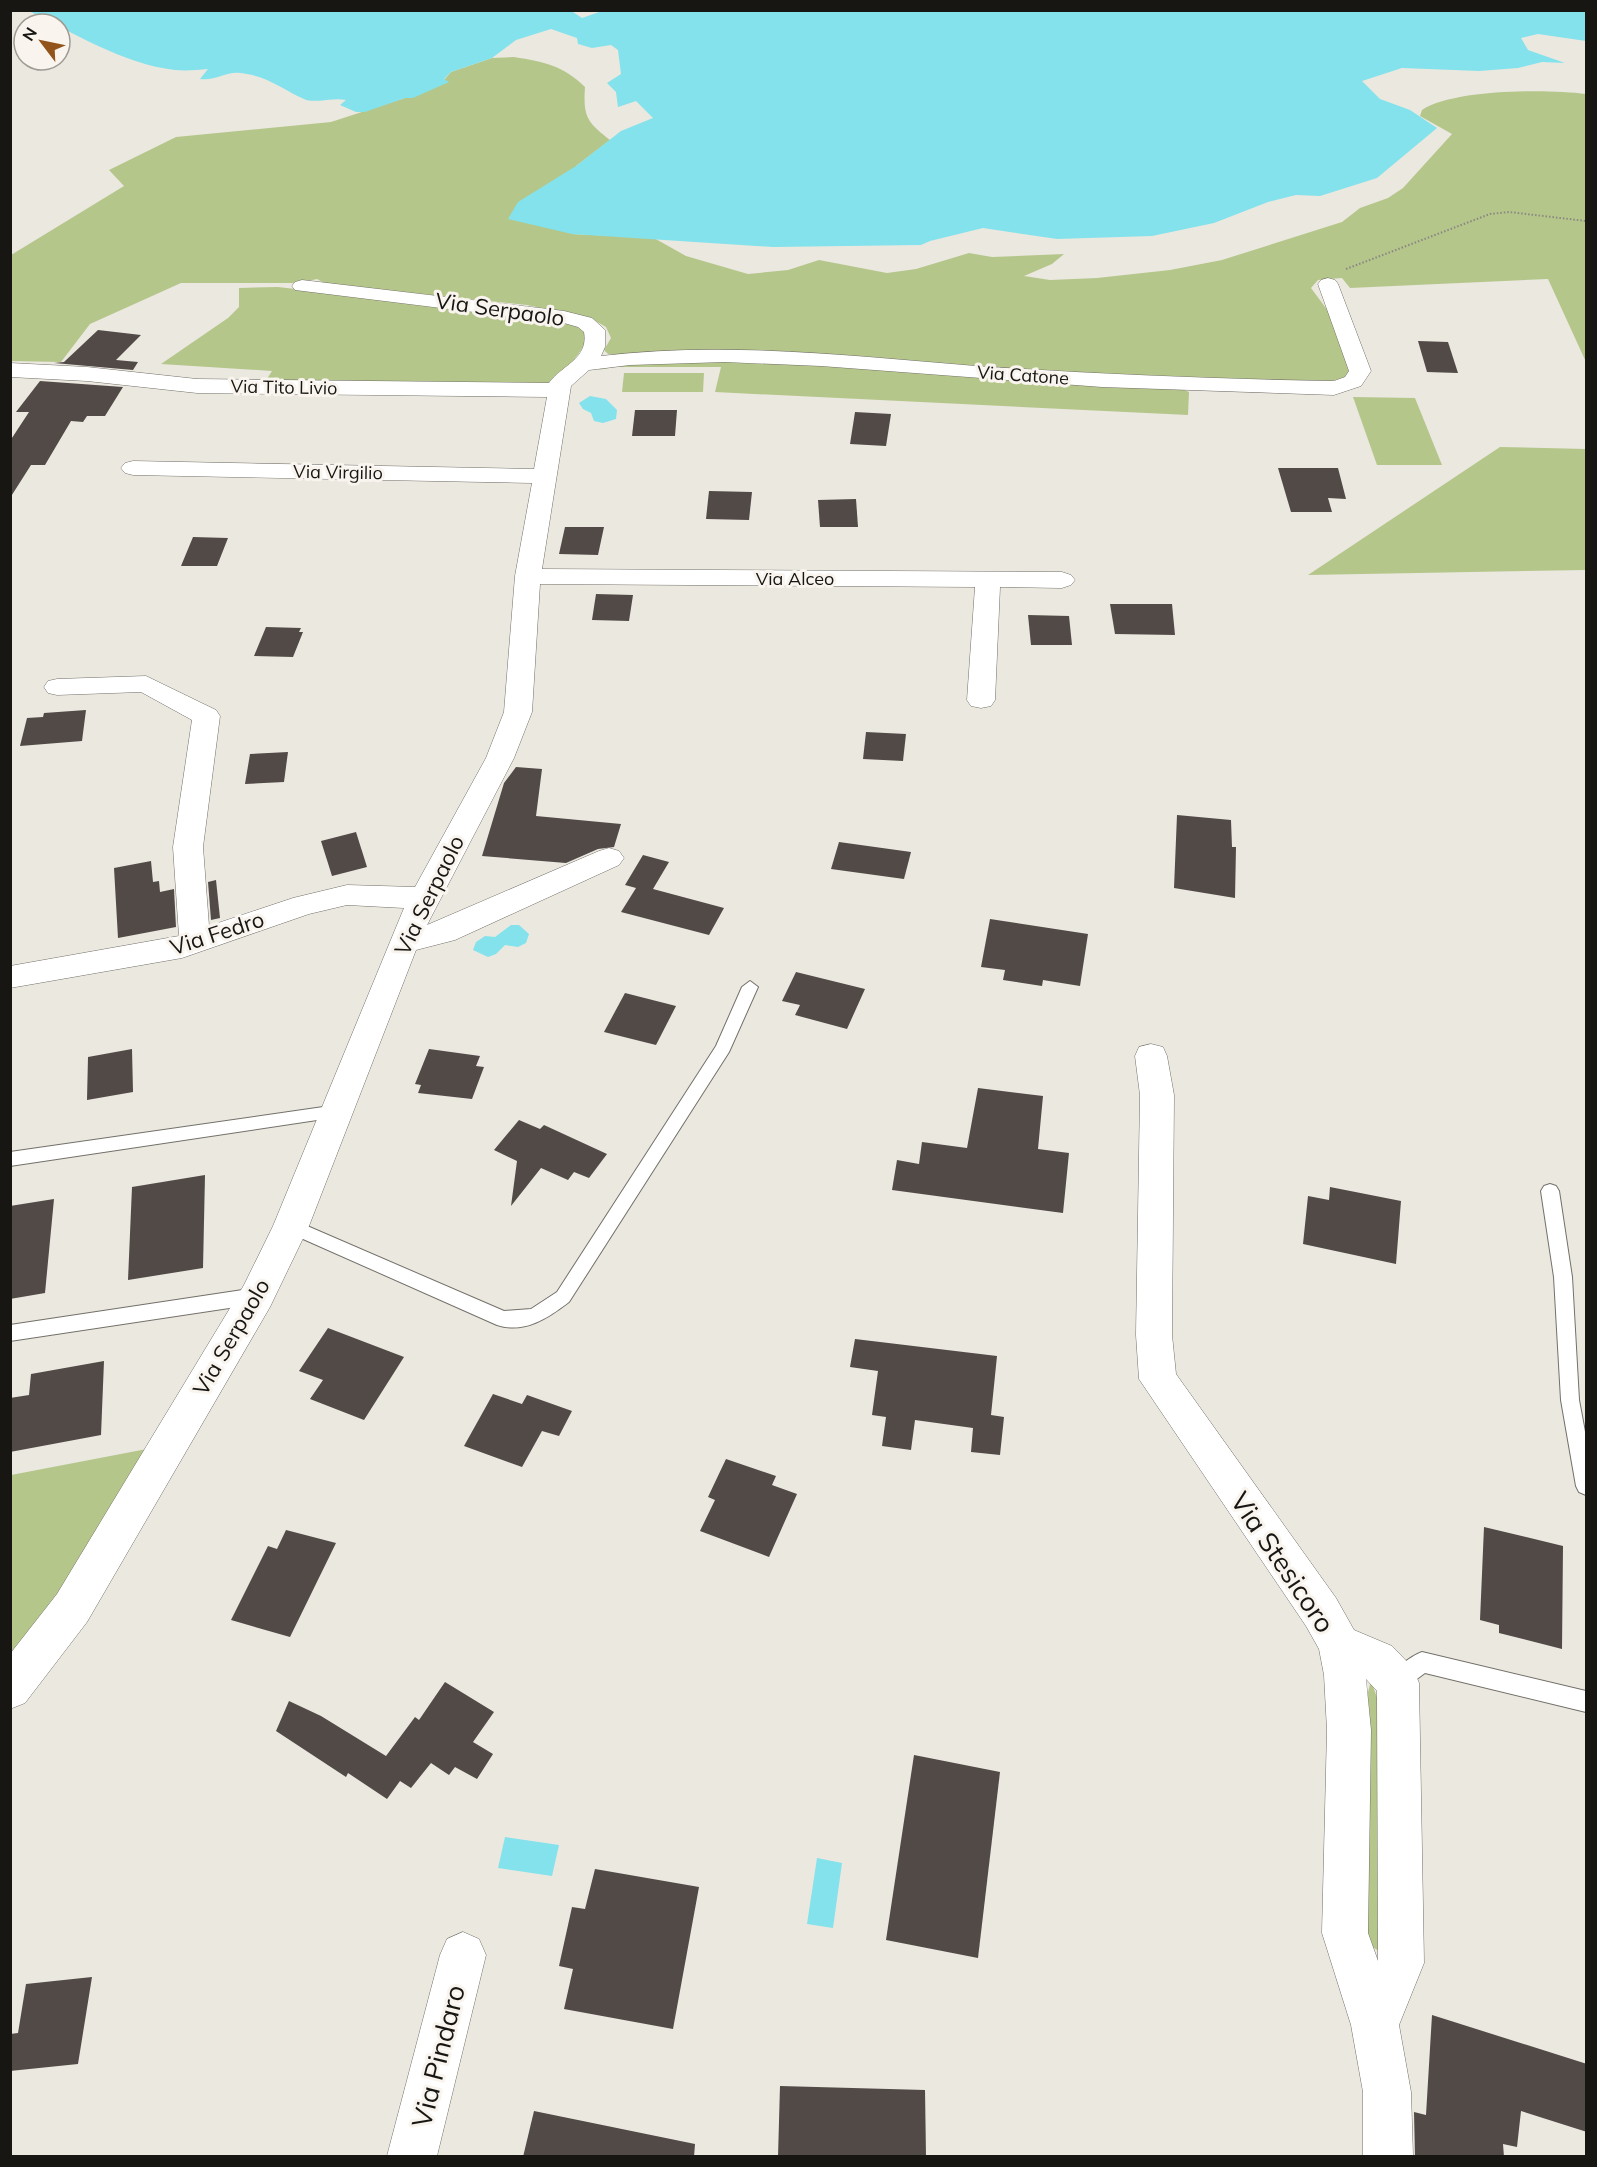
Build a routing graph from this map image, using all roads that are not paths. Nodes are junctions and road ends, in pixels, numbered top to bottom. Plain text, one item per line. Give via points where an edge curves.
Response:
1 (1328, 284) road end
2 (302, 286) dead end
3 (585, 364) junction
4 (10, 370) edge
5 (559, 390) junction
6 (133, 468) dead end
7 (544, 476) junction
8 (528, 576) junction
9 (988, 580) junction
10 (1062, 580) dead end
11 (57, 687) dead end
12 (981, 700) dead end
13 (609, 858) dead end
14 (424, 898) junction
15 (195, 941) junction
16 (404, 942) junction
17 (10, 977) edge
18 (750, 987) dead end
19 (1151, 1056) dead end
20 (337, 1111) junction
21 (10, 1159) edge
22 (1550, 1191) dead end
23 (291, 1226) junction
24 (257, 1296) junction
25 (10, 1334) edge
26 (1587, 1486) edge
27 (1339, 1645) junction
28 (1398, 1683) junction
29 (10, 1688) edge
30 (1587, 1702) edge
31 (463, 1955) dead end
32 (1376, 2025) junction
33 (412, 2157) edge
34 (1388, 2157) edge

1 - 3 street, Via Catone via 1360,371 1349,384 1334,388 1137,383 763,358 611,360
2 - 3 street, Via Serpaolo via 524,310 585,322 594,330 596,346
3 - 5 street, Via Serpaolo via 560,384
4 - 5 street, Via Tito Livio via 197,386
5 - 7 street, Via Serpaolo
6 - 7 street, Via Virgilio
7 - 8 street, Via Serpaolo
8 - 9 street, Via Alceo
8 - 14 street, Via Serpaolo via 518,712 500,758
9 - 10 street, Via Alceo
9 - 12 street
11 - 15 street via 146,684 206,716 189,847
13 - 16 street via 444,932
14 - 15 street, Via Fedro via 347,895
14 - 16 street, Via Serpaolo
15 - 17 street, Via Fedro via 182,947
16 - 20 street, Via Serpaolo
18 - 23 lane via 723,1048 563,1297 535,1317 503,1319
19 - 27 street, Via Stesicoro via 1157,1095 1154,1335 1158,1379 1321,1612
20 - 21 lane
20 - 23 street, Via Serpaolo
22 - 26 lane via 1563,1277 1570,1400
23 - 24 street, Via Serpaolo
24 - 25 lane
24 - 29 street, Via Serpaolo via 72,1608
27 - 28 street via 1377,1660
27 - 32 street, Via Stesicoro via 1349,1730 1345,1933
28 - 30 lane via 1422,1662
28 - 32 street via 1401,1963
31 - 33 street, Via Pindaro
32 - 34 street, Via Stesicoro via 1387,2092

